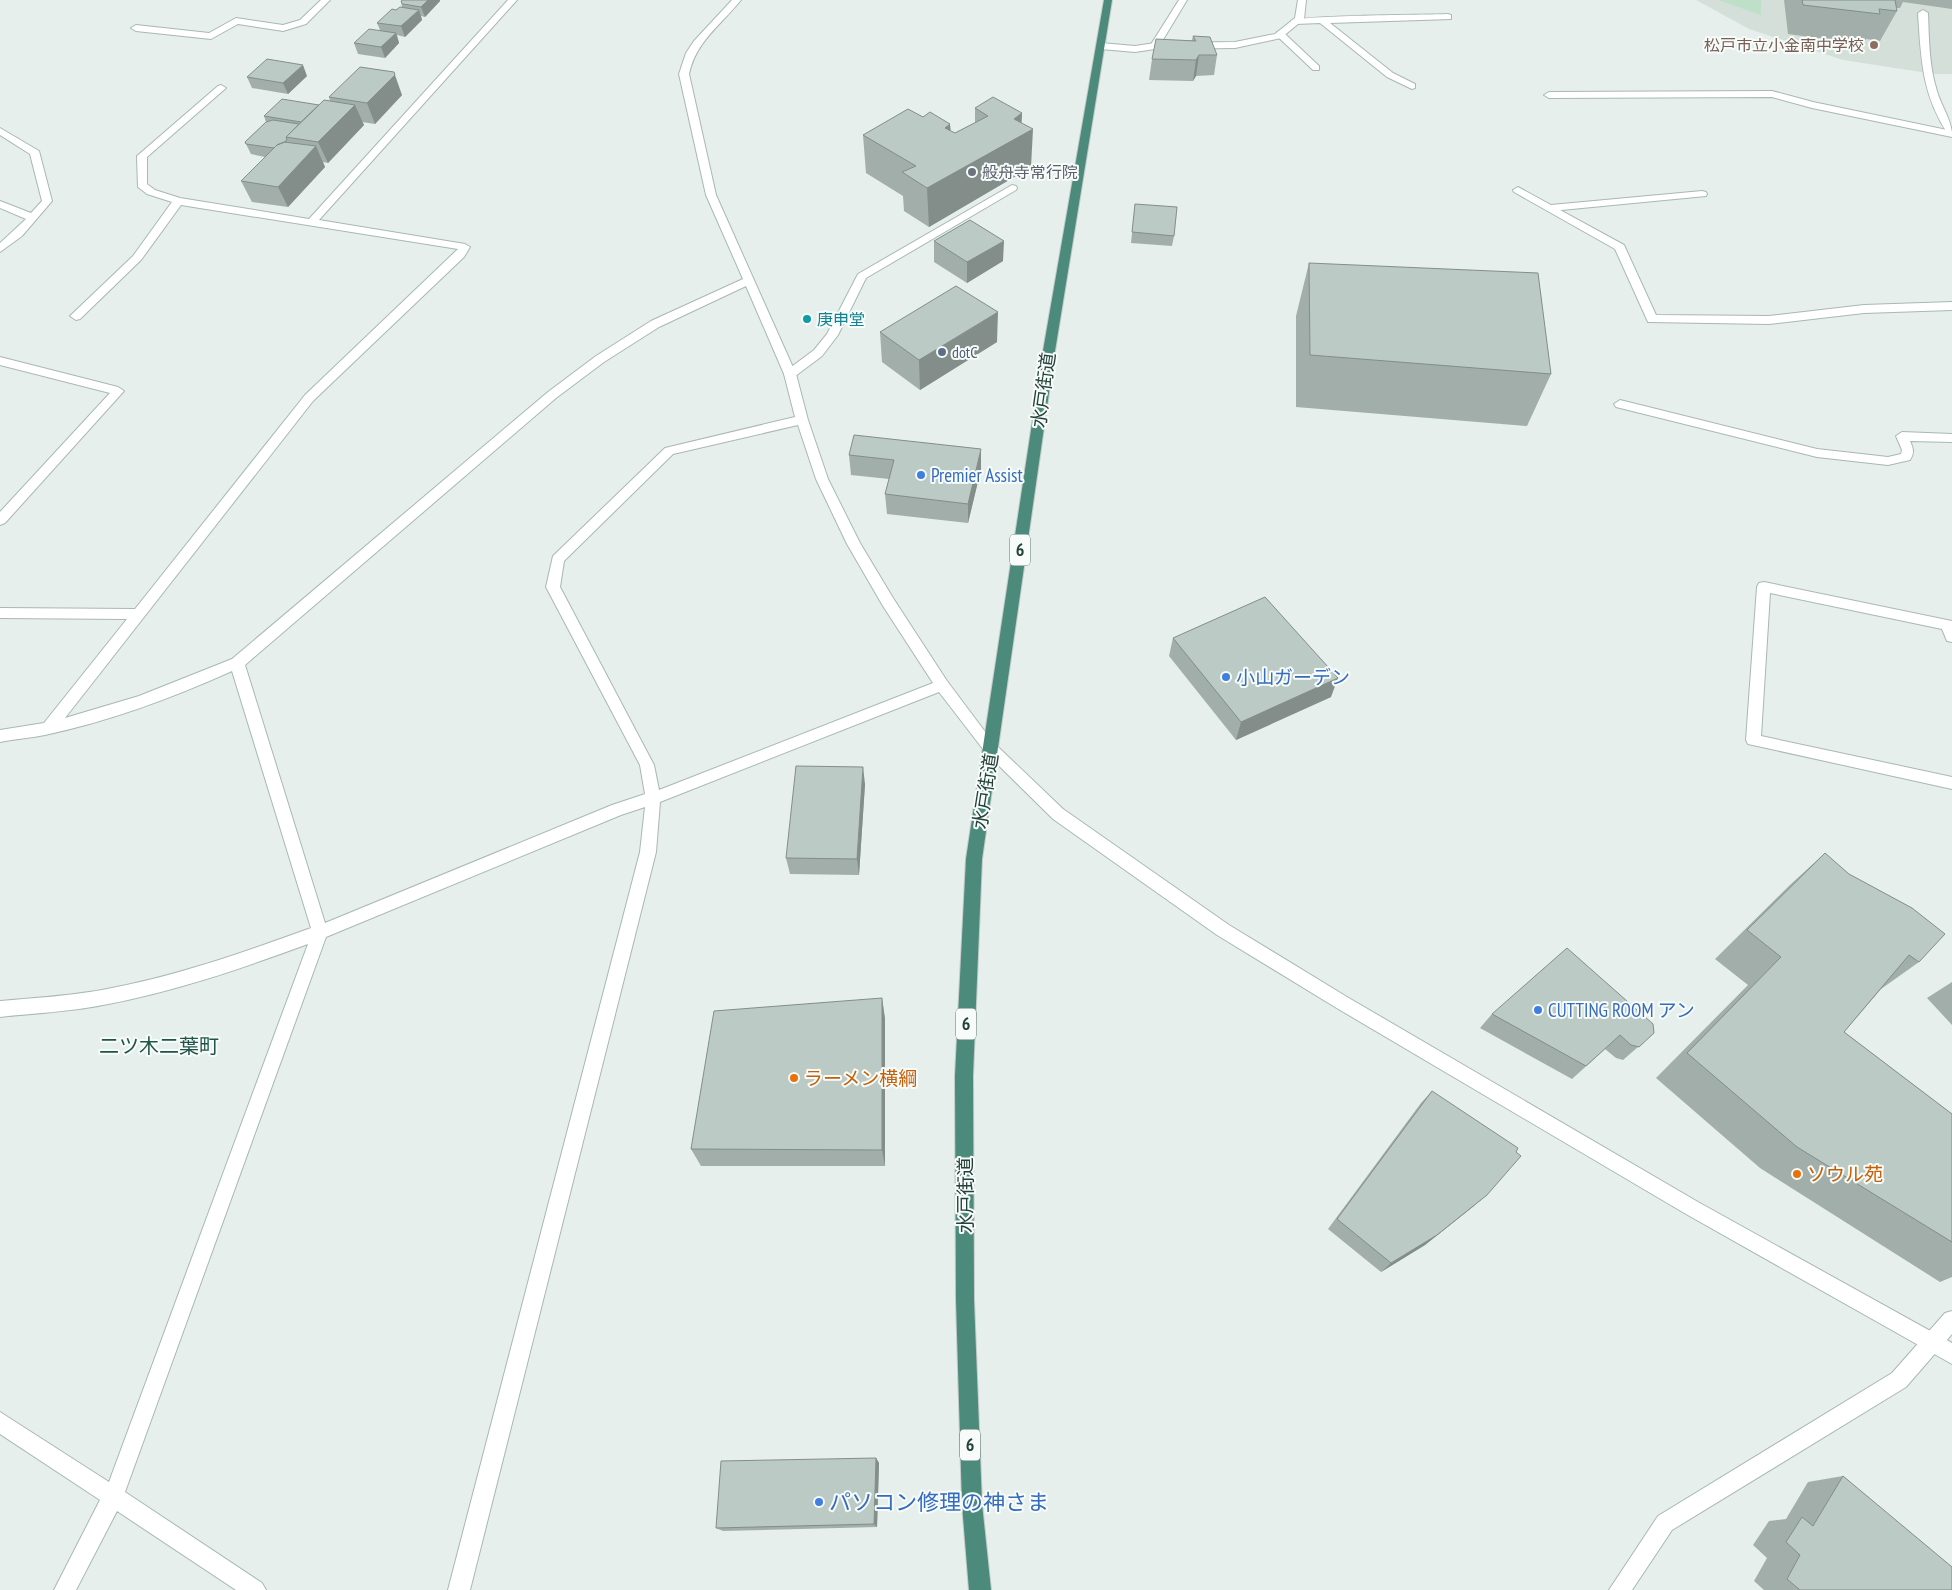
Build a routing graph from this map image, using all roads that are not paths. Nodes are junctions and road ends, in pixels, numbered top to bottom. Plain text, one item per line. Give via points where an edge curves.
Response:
1 (326, 0) edge
2 (513, 0) edge
3 (737, 0) edge
4 (1108, 0) edge
5 (1184, 0) edge
6 (1302, 0) edge
7 (1923, 14) dead end
8 (1448, 17) dead end
9 (1320, 19) junction
10 (1296, 21) junction
11 (136, 28) dead end
12 (1280, 34) junction
13 (1101, 46) junction
14 (1155, 46) junction
15 (1316, 68) dead end
16 (1412, 86) dead end
17 (221, 88) dead end
18 (1549, 95) dead end
19 (0, 131) edge
20 (1952, 133) edge
21 (1012, 188) dead end
22 (1518, 190) dead end
23 (1702, 194) dead end
24 (178, 201) junction
25 (0, 204) edge
26 (1551, 208) junction
27 (34, 218) junction
28 (312, 222) junction
29 (0, 249) edge
30 (748, 281) junction
31 (1952, 306) edge
32 (76, 316) dead end
33 (0, 361) edge
34 (790, 374) junction
35 (1620, 404) dead end
36 (802, 420) junction
37 (1952, 438) edge
38 (0, 520) edge
39 (0, 613) edge
40 (140, 614) junction
41 (1952, 637) edge
42 (237, 663) junction
43 (942, 685) junction
44 (49, 728) junction
45 (0, 736) edge
46 (991, 749) junction
47 (1952, 783) edge
48 (654, 797) junction
49 (320, 932) junction
50 (0, 1009) edge
51 (1952, 1320) edge
52 (1932, 1342) junction
53 (1952, 1354) edge
54 (0, 1422) edge
55 (113, 1497) junction
56 (65, 1590) edge
57 (255, 1590) edge
58 (460, 1590) edge
59 (980, 1590) edge
60 (1620, 1590) edge

1 - 11 street via 303,22 283,28 236,22 211,36
2 - 28 street
3 - 30 street via 693,48 686,60 684,74 711,195
4 - 13 highway, 水戸街道 / 6
5 - 14 street
6 - 10 street
7 - 20 street via 1926,68 1942,119
8 - 9 street
9 - 10 street
9 - 16 street via 1390,75
10 - 12 street
12 - 14 street via 1234,45
12 - 15 street
13 - 14 street via 1135,49
13 - 46 highway, 水戸街道 / 6 via 1049,351
17 - 24 street via 142,156 142,185 151,192
18 - 20 street via 1772,94
19 - 27 street via 35,153 47,202
21 - 34 street via 862,276 832,335 818,353
22 - 26 street
23 - 26 street
24 - 28 street
24 - 32 street via 137,258
25 - 27 street
26 - 31 street via 1620,247 1652,319 1769,320 1864,309
27 - 29 street
28 - 40 street via 465,247 414,300 309,398
30 - 34 street
30 - 42 street via 655,324 600,359 552,395
33 - 38 street via 118,390
34 - 36 street
35 - 37 street via 1817,453 1848,457 1898,460 1906,457 1908,450 1902,436
36 - 43 street via 822,479 854,544
36 - 48 street via 669,451 558,559 553,587 647,766
39 - 40 street
40 - 44 street
41 - 47 street via 1947,625 1764,587 1753,740
42 - 44 street via 195,682
42 - 49 street
43 - 46 street
43 - 48 street
44 - 45 street
46 - 52 street via 1058,814 1223,930 1684,1203
46 - 59 highway, 水戸街道 / 6 via 974,859 964,1076 972,1504
48 - 49 street
48 - 58 street via 648,852
49 - 50 street via 234,964 170,983 101,998
49 - 55 street
51 - 52 street
52 - 53 street
52 - 60 street via 1899,1380 1665,1523
54 - 55 street
55 - 56 street
55 - 57 street

